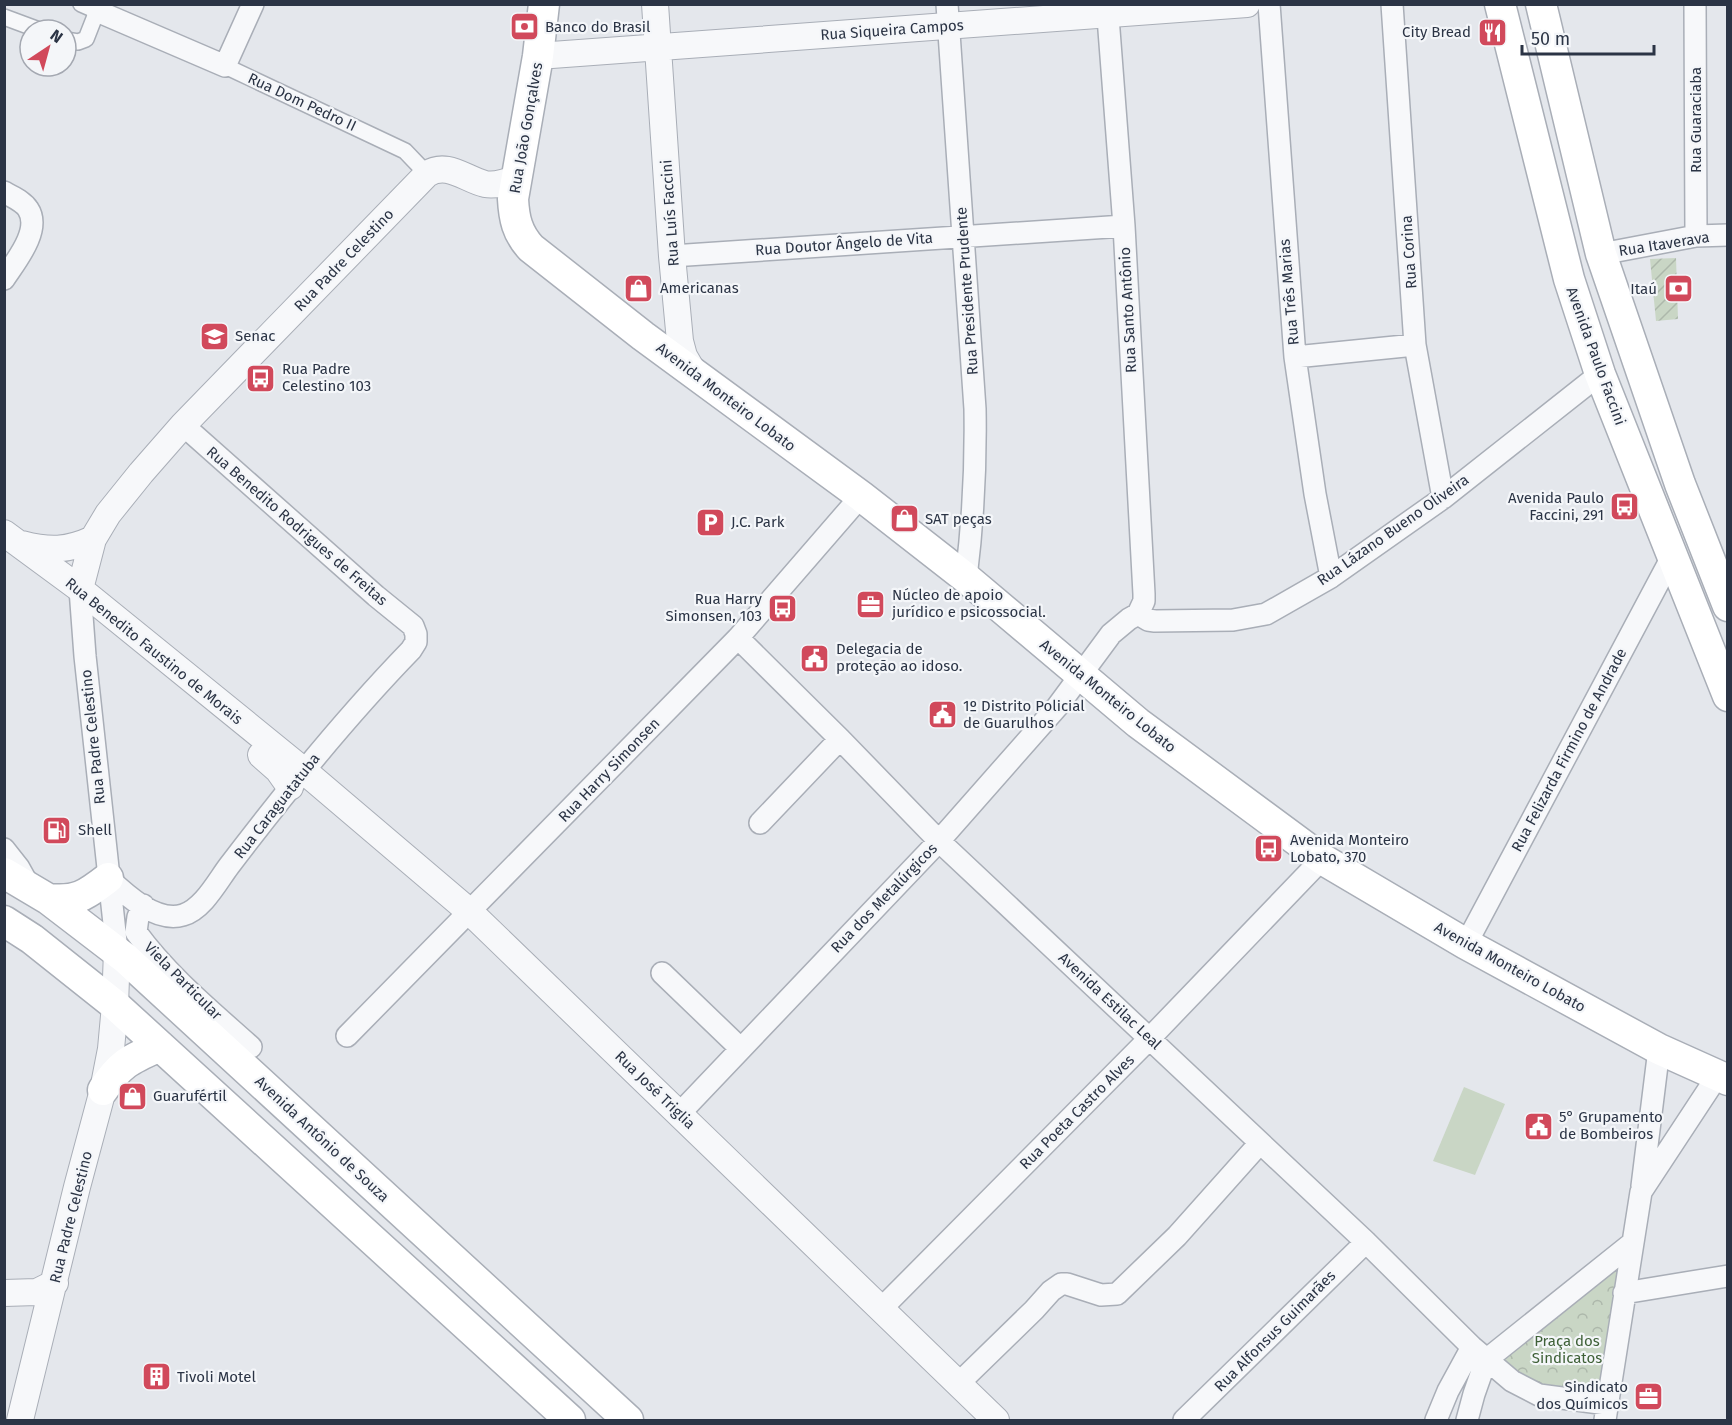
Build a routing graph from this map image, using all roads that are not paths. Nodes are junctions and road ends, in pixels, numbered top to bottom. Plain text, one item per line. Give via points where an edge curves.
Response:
1 (253, 4) edge
2 (544, 4) edge
3 (655, 4) edge
4 (1269, 4) edge
5 (1392, 4) edge
6 (1500, 4) edge
7 (1541, 4) edge
8 (1695, 4) edge
9 (1239, 5) edge
10 (92, 7) edge
11 (1107, 10) edge
12 (948, 15) edge
13 (78, 42) edge
14 (659, 47) junction
15 (538, 56) junction
16 (225, 66) junction
17 (427, 174) junction
18 (518, 178) junction
19 (4, 192) edge
20 (1124, 226) junction
21 (962, 235) junction
22 (1728, 235) edge
23 (1696, 236) junction
24 (531, 248) joint
25 (1601, 254) junction
26 (672, 256) junction
27 (4, 279) edge
28 (1569, 279) junction
29 (1416, 345) junction
30 (1295, 357) junction
31 (1600, 374) junction
32 (695, 375) junction
33 (183, 425) junction
34 (1680, 484) junction
35 (861, 496) junction
36 (1649, 497) junction
37 (1443, 498) junction
38 (11, 538) edge
39 (93, 539) junction
40 (1673, 555) junction
41 (1331, 577) junction
42 (966, 578) junction
43 (80, 589) junction
44 (1728, 607) edge
45 (1138, 614) junction
46 (413, 626) joint
47 (738, 638) junction
48 (1080, 675) junction
49 (1728, 696) edge
50 (840, 738) junction
51 (296, 779) junction
52 (760, 822) dead end
53 (939, 841) junction
54 (4, 849) edge
55 (1322, 860) junction
56 (108, 878) junction
57 (27, 886) edge
58 (143, 905) junction
59 (470, 912) junction
60 (4, 921) edge
61 (1466, 944) junction
62 (117, 951) junction
63 (662, 973) dead end
64 (115, 1005) junction
65 (347, 1036) dead end
66 (1150, 1038) junction
67 (160, 1046) junction
68 (251, 1047) dead end
69 (740, 1048) junction
70 (1659, 1049) junction
71 (1724, 1071) edge
72 (103, 1090) junction
73 (680, 1113) junction
74 (1260, 1143) junction
75 (1641, 1192) junction
76 (1366, 1242) junction
77 (1632, 1244) junction
78 (1728, 1276) edge
79 (55, 1282) junction
80 (1624, 1293) junction
81 (8, 1294) edge
82 (880, 1310) junction
83 (44, 1327) junction
84 (1479, 1353) junction
85 (958, 1384) junction
86 (1606, 1412) edge
87 (20, 1420) edge
88 (570, 1420) edge
89 (628, 1420) edge
90 (996, 1420) edge
91 (1184, 1420) edge
92 (1436, 1420) edge
93 (1467, 1420) edge

1 - 16 street
2 - 15 main road, Rua João Gonçalves
3 - 14 street, Rua Luís Faccini
4 - 30 street, Rua Três Marias
5 - 29 street, Rua Corina
6 - 28 main road, Avenida Paulo Faccini
7 - 25 main road
8 - 23 street, Rua Guaraciaba
9 - 11 street, Rua Siqueira Campos
10 - 13 street via 86,39
10 - 16 street, Rua Dom Pedro II
11 - 12 street, Rua Siqueira Campos
11 - 20 street, Rua Santo Antônio
12 - 14 street, Rua Siqueira Campos
12 - 21 street, Rua Presidente Prudente
14 - 15 street, Rua Siqueira Campos
14 - 26 street, Rua Luís Faccini
15 - 18 main road, Rua João Gonçalves
16 - 17 street, Rua Dom Pedro II via 405,151
17 - 18 street via 440,169 454,171 486,184
17 - 33 street, Rua Padre Celestino
18 - 24 main road, Rua João Gonçalves via 514,215
19 - 27 street via 29,210 32,221 29,240
20 - 21 street, Rua Doutor Ângelo de Vita
20 - 45 street, Rua Santo Antônio via 1144,594
21 - 26 street, Rua Doutor Ângelo de Vita
21 - 42 street, Rua Presidente Prudente via 976,457
22 - 23 street, Rua Itaverava
23 - 25 street, Rua Itaverava
24 - 32 main road, Avenida Monteiro Lobato
25 - 34 main road
26 - 32 street, Rua Luís Faccini via 680,340
28 - 31 main road, Avenida Paulo Faccini
28 - 34 main road via 1585,276 1594,284 1655,456
29 - 30 street
29 - 37 street, Rua Corina
30 - 41 street, Rua Três Marias
31 - 36 main road, Avenida Paulo Faccini
31 - 37 street, Rua Lázano Bueno Oliveira
32 - 35 main road, Avenida Monteiro Lobato
33 - 39 street, Rua Padre Celestino via 134,481
33 - 46 street, Rua Benedito Rodrigues de Freitas
34 - 44 main road
35 - 42 main road, Avenida Monteiro Lobato
35 - 47 street, Rua Harry Simonsen
36 - 40 main road, Avenida Paulo Faccini
36 - 44 main road via 1672,521 1708,605 1715,609
37 - 41 street, Rua Lázano Bueno Oliveira
38 - 39 street via 45,550 78,546
38 - 43 street, Rua Benedito Faustino de Morais
39 - 43 street, Rua Padre Celestino
40 - 49 main road, Avenida Paulo Faccini
40 - 61 street, Rua Felizarda Firmino de Andrade
41 - 45 street, Rua Lázano Bueno Oliveira via 1266,614 1233,620 1155,621
42 - 48 main road, Avenida Monteiro Lobato
43 - 51 street, Rua Benedito Faustino de Morais via 216,701
43 - 56 street, Rua Padre Celestino
45 - 48 street via 1111,634
46 - 51 street, Rua Caraguatatuba via 416,642 411,650
47 - 50 street, Avenida Estilac Leal
47 - 59 street, Rua Harry Simonsen
48 - 53 street, Rua dos Metalúrgicos via 1057,707
48 - 55 main road, Avenida Monteiro Lobato
50 - 52 street
50 - 53 street, Avenida Estilac Leal
51 - 58 street, Rua Caraguatatuba via 189,913 172,917
51 - 59 street, Rua José Triglia
53 - 66 street, Avenida Estilac Leal
53 - 69 street, Rua dos Metalúrgicos
54 - 57 street
55 - 61 main road, Avenida Monteiro Lobato
55 - 66 street, Rua Poeta Castro Alves
56 - 57 main road via 78,898 66,901
56 - 58 street, Rua Caraguatatuba
56 - 62 street, Rua Padre Celestino
57 - 62 main road, Avenida Antônio de Souza
58 - 68 street, Viela Particular via 136,932 196,998
59 - 65 street, Rua Harry Simonsen
59 - 73 street, Rua José Triglia
60 - 64 main road
61 - 70 main road, Avenida Monteiro Lobato
62 - 64 street, Rua Padre Celestino
62 - 89 main road, Avenida Antônio de Souza
63 - 69 street
64 - 67 main road
64 - 72 street, Rua Padre Celestino
66 - 74 street, Avenida Estilac Leal
66 - 82 street, Rua Poeta Castro Alves
67 - 72 main road via 124,1064
67 - 88 main road
69 - 73 street, Rua dos Metalúrgicos
70 - 71 main road, Avenida Monteiro Lobato
70 - 75 street
71 - 75 street
72 - 79 street, Rua Padre Celestino
73 - 82 street, Rua José Triglia
74 - 76 street, Avenida Estilac Leal
74 - 85 street via 1177,1236 1117,1293 1101,1295 1060,1284
75 - 77 street
76 - 84 street, Avenida Estilac Leal
76 - 91 street, Rua Alfonsus Guimarães
77 - 80 street
77 - 84 street
78 - 80 street
79 - 81 street via 37,1292
79 - 83 street, Rua Padre Celestino
80 - 86 street
81 - 83 street
82 - 85 street, Rua José Triglia
83 - 87 street, Rua Padre Celestino
84 - 86 street, Avenida Estilac Leal via 1512,1381 1539,1395
84 - 92 street via 1448,1391
84 - 93 street
85 - 90 street, Rua José Triglia

